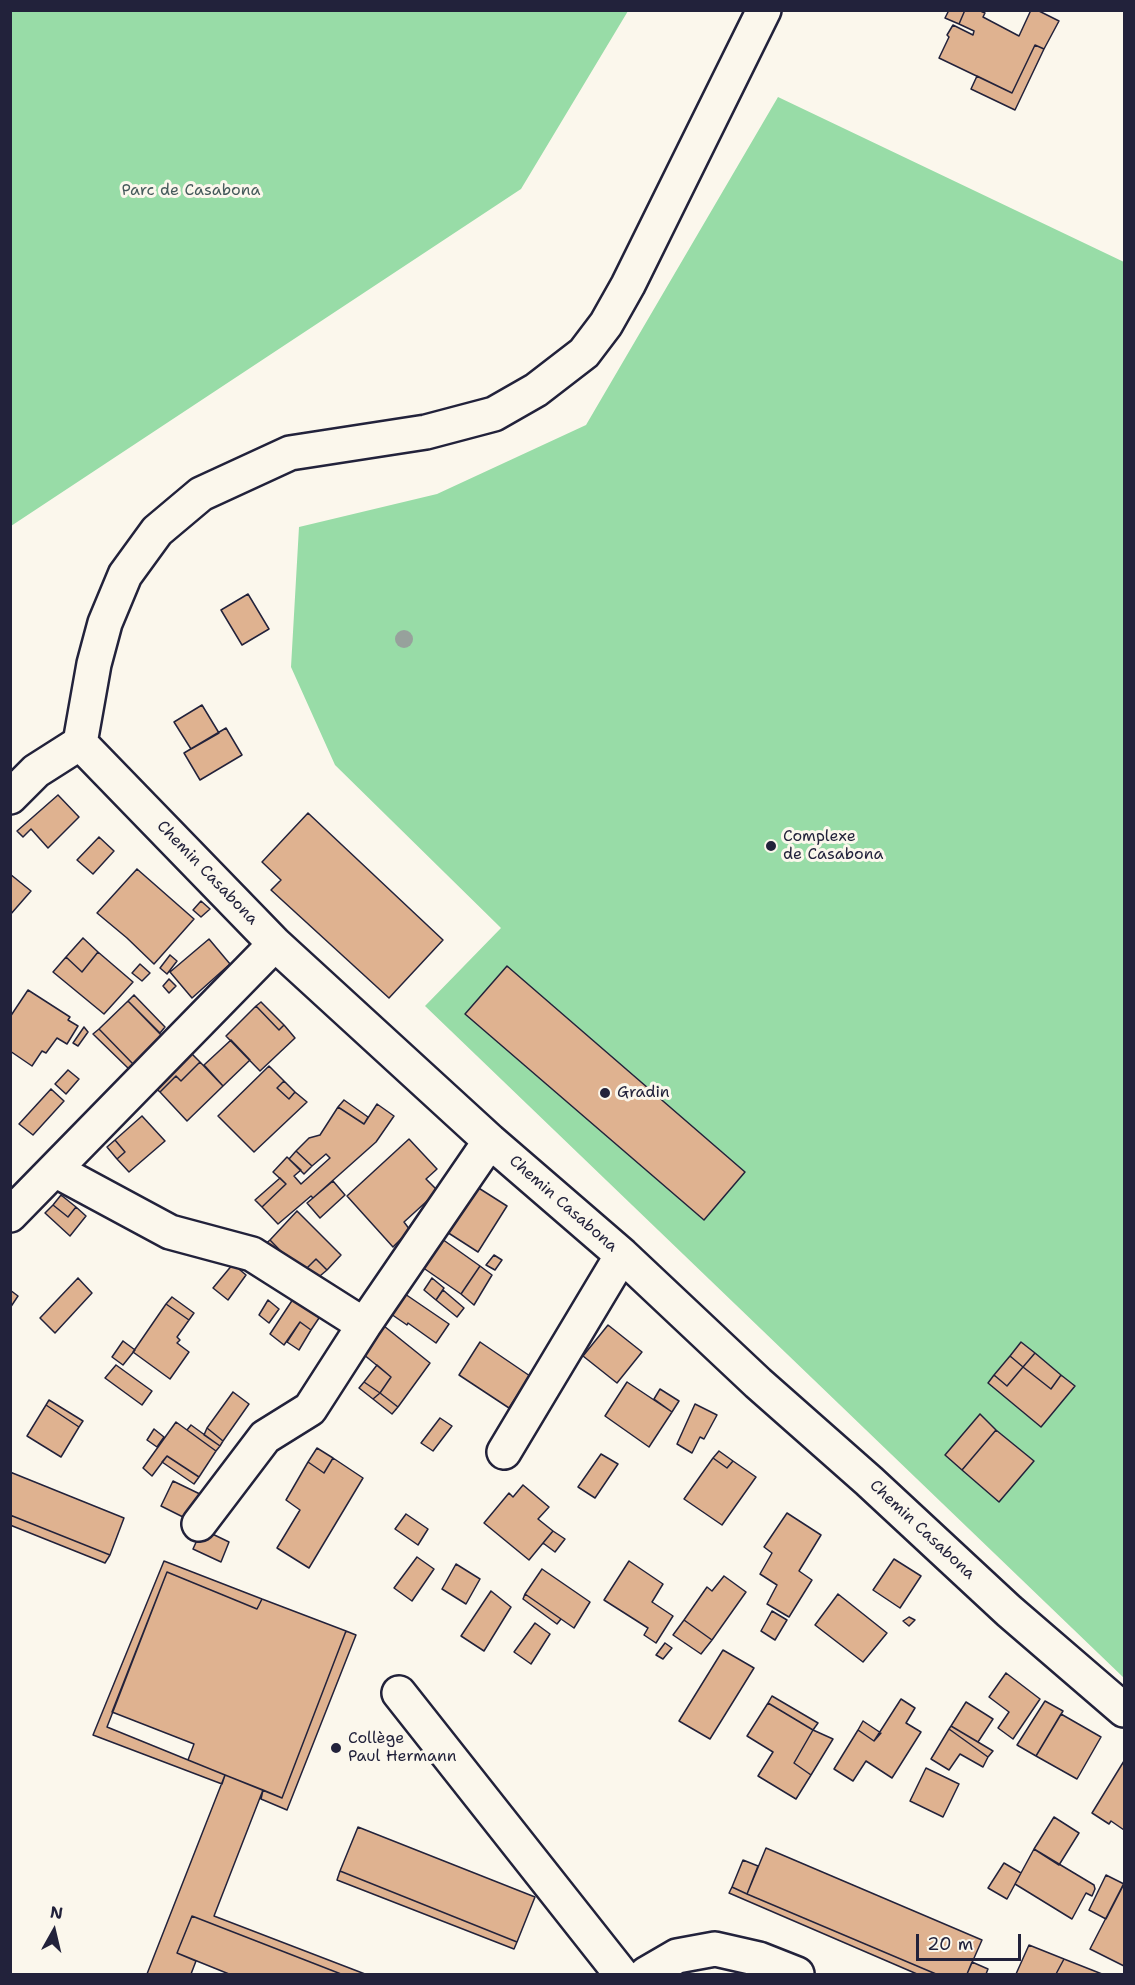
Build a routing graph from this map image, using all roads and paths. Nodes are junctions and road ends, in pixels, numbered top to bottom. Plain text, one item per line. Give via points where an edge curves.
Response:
1 (764, 10) edge
2 (80, 743) junction
3 (10, 797) edge
4 (275, 944) junction
5 (490, 1142) junction
6 (55, 1170) junction
7 (10, 1215) edge
8 (622, 1255) junction
9 (364, 1325) junction
10 (504, 1452) dead end
11 (199, 1524) dead end
12 (399, 1693) dead end
13 (1125, 1710) edge
14 (621, 1974) edge
15 (646, 1974) edge
16 (797, 1974) edge

1 - 2 street via 628,285 584,353 536,390 494,414 426,432 290,453 201,494 157,531 125,575 105,623 94,664
2 - 3 street via 36,771
2 - 4 street, Chemin Casabona
4 - 5 street, Chemin Casabona
4 - 6 street
5 - 8 street, Chemin Casabona
5 - 9 street
6 - 7 street
6 - 9 street via 170,1232 252,1254
8 - 10 street
8 - 13 street, Chemin Casabona via 1009,1611
9 - 11 street via 310,1410 265,1437
12 - 14 street
15 - 16 street via 677,1956 715,1949 759,1959

